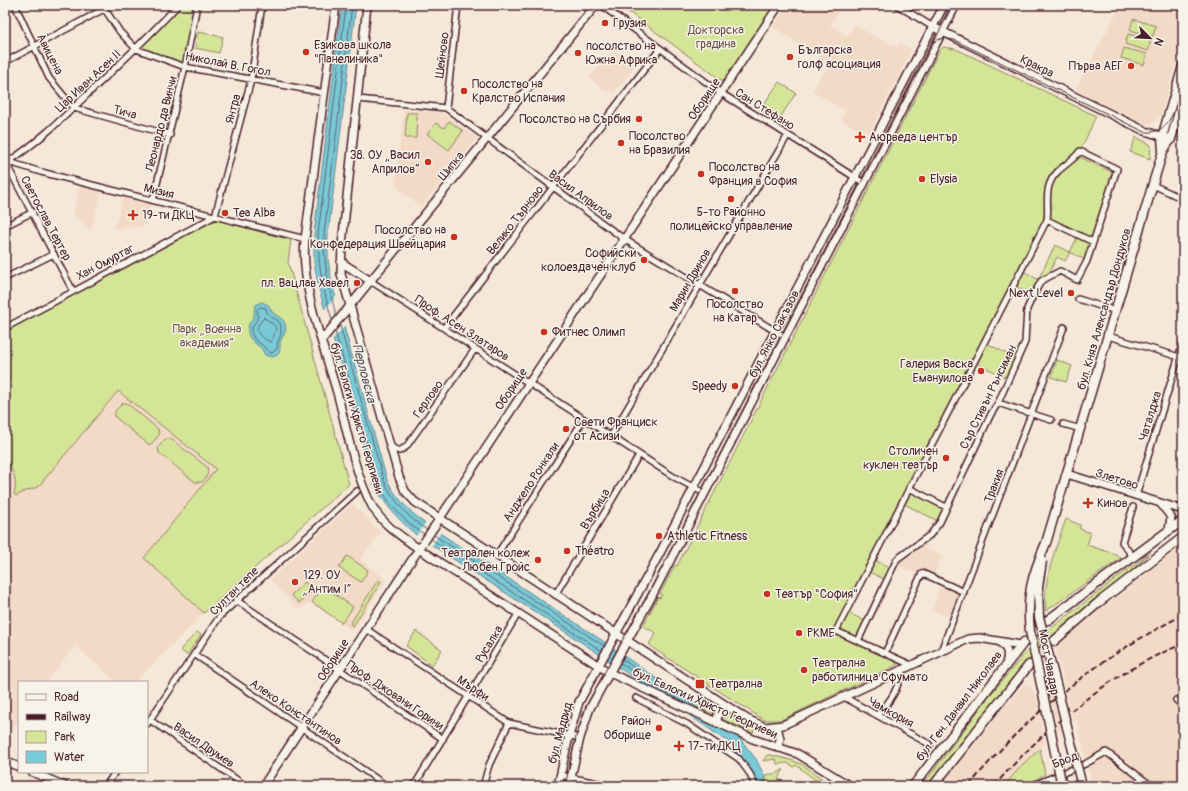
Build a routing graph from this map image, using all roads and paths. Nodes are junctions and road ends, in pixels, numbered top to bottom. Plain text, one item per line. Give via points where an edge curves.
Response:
1 (15, 5) edge
2 (178, 5) edge
3 (197, 5) edge
4 (262, 5) edge
5 (336, 5) edge
6 (367, 5) edge
7 (458, 5) edge
8 (596, 5) edge
9 (601, 5) edge
10 (779, 5) edge
11 (897, 5) edge
12 (944, 5) edge
13 (956, 5) edge
14 (1177, 5) edge
15 (103, 7) edge
16 (1183, 8) edge
17 (933, 27) junction
18 (943, 32) junction
19 (34, 47) junction
20 (660, 48) junction
21 (136, 49) junction
22 (5, 62) edge
23 (1183, 66) edge
24 (185, 68) junction
25 (251, 80) junction
26 (325, 93) junction
27 (721, 93) junction
28 (1183, 98) edge
29 (358, 99) junction
30 (74, 108) junction
31 (446, 108) junction
32 (170, 135) junction
33 (788, 135) junction
34 (1162, 137) junction
35 (487, 138) junction
36 (1171, 139) junction
37 (1163, 150) junction
38 (5, 153) edge
39 (7, 163) edge
40 (855, 177) junction
41 (864, 183) junction
42 (1153, 185) junction
43 (553, 187) junction
44 (1183, 199) edge
45 (153, 200) junction
46 (32, 212) junction
47 (215, 216) junction
48 (1047, 220) junction
49 (5, 226) edge
50 (305, 239) junction
51 (624, 239) junction
52 (1093, 242) junction
53 (54, 254) junction
54 (341, 262) junction
55 (5, 278) edge
56 (372, 282) junction
57 (698, 286) junction
58 (73, 291) junction
59 (1078, 299) dead end
60 (351, 306) junction
61 (1116, 311) junction
62 (1064, 327) dead end
63 (5, 328) edge
64 (444, 328) junction
65 (775, 332) junction
66 (1108, 336) junction
67 (785, 337) junction
68 (322, 340) junction
69 (1183, 342) edge
70 (475, 349) junction
71 (1181, 358) edge
72 (528, 383) junction
73 (998, 403) junction
74 (1032, 414) junction
75 (584, 419) junction
76 (1051, 420) tunnel mouth
77 (1063, 424) tunnel mouth
78 (1081, 429) junction
79 (611, 436) junction
80 (392, 447) junction
81 (639, 455) junction
82 (1067, 474) junction
83 (694, 488) junction
84 (909, 488) junction
85 (357, 491) dead end
86 (704, 493) junction
87 (1136, 496) junction
88 (1160, 504) junction
89 (946, 507) junction
90 (1133, 507) dead end
91 (1183, 510) edge
92 (439, 519) junction
93 (1183, 520) edge
94 (1169, 530) junction
95 (1183, 537) edge
96 (1046, 543) junction
97 (418, 549) junction
98 (496, 556) junction
99 (1133, 557) junction
100 (964, 592) junction
101 (555, 594) junction
102 (236, 600) junction
103 (518, 614) junction
104 (1048, 620) dead end
105 (366, 629) junction
106 (617, 635) junction
107 (858, 641) junction
108 (998, 641) junction
109 (1054, 641) dead end
110 (628, 642) junction
111 (1023, 643) joint
112 (941, 652) junction
113 (885, 653) junction
114 (194, 654) junction
115 (1006, 664) junction
116 (911, 665) junction
117 (1029, 665) dead end
118 (599, 666) junction
119 (339, 670) junction
120 (901, 670) junction
121 (610, 673) junction
122 (468, 697) junction
123 (844, 697) junction
124 (636, 698) dead end
125 (1176, 700) dead end
126 (1183, 706) edge
127 (729, 708) junction
128 (877, 715) junction
129 (148, 722) edge
130 (509, 723) junction
131 (718, 723) junction
132 (777, 726) junction
133 (302, 727) junction
134 (569, 736) junction
135 (580, 738) junction
136 (443, 739) junction
137 (929, 744) dead end
138 (778, 748) junction
139 (5, 761) edge
140 (18, 767) edge
141 (34, 773) edge
142 (114, 773) edge
143 (560, 775) junction
144 (571, 778) junction
145 (1034, 785) edge
146 (65, 786) edge
147 (106, 786) edge
148 (246, 786) edge
149 (263, 786) edge
150 (387, 786) edge
151 (414, 786) edge
152 (483, 786) edge
153 (558, 786) edge
154 (569, 786) edge
155 (611, 786) edge
156 (755, 786) edge
157 (850, 786) edge
158 (913, 786) edge
159 (933, 786) edge
160 (1062, 786) edge
161 (1082, 786) edge
162 (1152, 786) edge

1 - 19 street, Авицена
2 - 21 street, Цар Иван Асен II
3 - 24 street, Леонардо да Винчи
4 - 25 street, Янтра
5 - 26 main road, бул. Евлоги и Христо Георгиеви
6 - 29 main road, бул. Евлоги и Христо Георгиеви
7 - 31 street, Шейново
8 - 35 main road, Шипка
9 - 20 street, Сан Стефано
10 - 27 main road, Оборище
11 - 17 street, Кракра
12 - 17 main road, бул. Янко Сакъзов
13 - 18 main road, бул. Янко Сакъзов
14 - 16 street
15 - 19 street
15 - 21 street, Николай В. Гогол via 120,32
17 - 18 main road, Кракра
17 - 40 main road, бул. Янко Сакъзов
18 - 34 main road, Кракра
18 - 41 main road, бул. Янко Сакъзов
19 - 22 street
19 - 30 street, Авицена via 49,78
20 - 27 street, Сан Стефано
20 - 43 street, Велико Търново
21 - 24 street, Николай В. Гогол
21 - 30 street, Цар Иван Асен II
23 - 34 main road, бул. Княз Александър Дондуков
24 - 25 street, Николай В. Гогол
24 - 32 street, Леонардо да Винчи
25 - 26 street, Николай В. Гогол
25 - 47 street, Янтра
26 - 50 main road, бул. Евлоги и Христо Георгиеви
27 - 33 street, Сан Стефано
27 - 51 main road, Оборище
28 - 36 main road, бул. Княз Александър Дондуков
29 - 31 street
29 - 54 main road, бул. Евлоги и Христо Георгиеви
30 - 32 street, Тича
30 - 39 street, Цар Иван Асен II via 30,148
31 - 35 street, Васил Априлов
32 - 45 street, Леонардо да Винчи
33 - 40 street, Сан Стефано
33 - 57 street, Марин Дринов
34 - 36 main road, Кракра
34 - 37 main road, бул. Княз Александър Дондуков
35 - 43 street, Васил Априлов
35 - 56 main road, Шипка
36 - 37 main road, бул. Княз Александър Дондуков
37 - 42 main road, бул. Княз Александър Дондуков
38 - 39 street, Светослав Тертер
39 - 45 street, Мизия
39 - 46 street, Светослав Тертер
40 - 41 street, Сан Стефано
40 - 65 main road, бул. Янко Сакъзов
41 - 67 main road, бул. Янко Сакъзов
42 - 44 street
42 - 61 main road, бул. Княз Александър Дондуков
43 - 51 street, Васил Априлов
43 - 64 street, Велико Търново
45 - 47 street, Мизия
46 - 49 street
46 - 53 street, Светослав Тертер
47 - 50 street, Мизия
47 - 58 street, Хан Омуртаг
48 - 52 street
48 - 52 street, Сър Стивън Рънсиман via 1050,182 1080,151 1117,169
48 - 84 street
50 - 68 main road, бул. Евлоги и Христо Георгиеви via 304,264
51 - 57 street, Васил Априлов
51 - 72 main road, Оборище
52 - 73 street, Сър Стивън Рънсиман via 1077,280 1060,271 1041,281 1027,309 1025,342
53 - 55 street
53 - 58 street, Светослав Тертер
54 - 56 main road
54 - 60 main road, бул. Евлоги и Христо Георгиеви via 341,274
56 - 60 main road, Шипка
56 - 64 street, Проф. Асен Златаров
57 - 65 street, Васил Априлов
57 - 79 street, Марин Дринов
58 - 63 street, Хан Омуртаг
59 - 61 street
60 - 68 main road, Шипка
60 - 80 main road, бул. Евлоги и Христо Георгиеви
61 - 66 main road, бул. Княз Александър Дондуков
62 - 74 street, Тракия
64 - 70 street, Проф. Асен Златаров
65 - 67 street, Васил Априлов
65 - 83 main road, бул. Янко Сакъзов
66 - 71 street
66 - 78 main road, бул. Княз Александър Дондуков
67 - 86 main road, бул. Янко Сакъзов
68 - 97 main road, бул. Евлоги и Христо Георгиеви via 364,489 373,508
69 - 71 street, Чаталджа
70 - 72 street, Проф. Асен Златаров
70 - 80 street, Герлово via 406,447 399,451
71 - 87 street, Чаталджа
72 - 75 street, Проф. Асен Златаров
72 - 92 main road, Оборище
73 - 74 street
73 - 89 street, Сър Стивън Рънсиман
74 - 76 street
74 - 100 street, Тракия
75 - 79 street, Проф. Асен Златаров
75 - 98 street, Анджело Ронкали
77 - 78 street
78 - 82 main road, бул. Княз Александър Дондуков
79 - 81 street, Проф. Асен Златаров
80 - 92 main road, бул. Евлоги и Христо Георгиеви via 405,491 415,502
81 - 83 street, Проф. Асен Златаров
81 - 101 street, Върбица
82 - 87 main road, Злетово
82 - 96 main road, Мост Чавдар
83 - 86 street, Проф. Асен Златаров
83 - 106 main road, бул. Янко Сакъзов
84 - 89 street
84 - 107 street via 836,631
85 - 102 street, Султан тепе
86 - 110 main road, бул. Янко Сакъзов
87 - 88 main road, Злетово
88 - 91 main road, Злетово
88 - 94 main road via 1171,517
89 - 107 street, Сър Стивън Рънсиман via 930,536 896,559
90 - 99 street via 1122,542
92 - 97 main road, Оборище, bridge
92 - 98 main road, бул. Евлоги и Христо Георгиеви
93 - 94 main road
94 - 99 main road
95 - 109 main road
96 - 160 main road, Мост Чавдар, bridge via 1032,577 1028,609 1030,631
96 - 161 main road, Мост Чавдар, bridge via 1038,587 1039,617
97 - 103 main road, бул. Евлоги и Христо Георгиеви
97 - 105 main road, Оборище
98 - 101 main road, бул. Евлоги и Христо Георгиеви
99 - 104 main road
100 - 112 street, Тракия
100 - 113 street via 922,574
101 - 106 main road, бул. Евлоги и Христо Георгиеви
102 - 114 street, Султан тепе via 220,616
102 - 119 street, Проф. Джовани Горини
103 - 118 main road, бул. Евлоги и Христо Георгиеви
103 - 122 street, Русалка
105 - 119 main road, Оборище
105 - 122 street, Мърфи
106 - 110 main road, бул. Евлоги и Христо Георгиеви
106 - 118 main road, бул. Янко Сакъзов
107 - 113 street
108 - 111 main road
108 - 112 main road via 979,638 968,640
108 - 115 main road via 1007,648
110 - 121 main road, бул. Янко Сакъзов
110 - 127 main road, бул. Евлоги и Христо Георгиеви
111 - 115 main road, бул. Ген. Данаил Николаев
112 - 116 main road
113 - 116 street
114 - 129 street, Султан тепе
114 - 133 street, Алеко Константинов
115 - 158 main road, бул. Ген. Данаил Николаев
116 - 120 main road
117 - 159 main road
118 - 121 main road, бул. Евлоги и Христо Георгиеви
118 - 134 main road, бул. Мадрид via 579,702
119 - 133 main road, Оборище
119 - 136 street, Проф. Джовани Горини
120 - 123 main road
120 - 128 street via 893,697
121 - 131 main road, бул. Евлоги и Христо Георгиеви
121 - 135 main road, бул. Мадрид via 590,708
122 - 130 street, Мърфи
122 - 136 street, Русалка
123 - 128 street, Чамкория
123 - 132 main road
124 - 156 street, бул. Евлоги и Христо Георгиеви via 686,724 739,759
125 - 126 street
127 - 131 main road via 718,713
127 - 132 main road, бул. Евлоги и Христо Георгиеви via 757,725
128 - 137 street, Чамкория
129 - 148 street, Васил Друмев
130 - 134 street, Мърфи
130 - 152 street via 489,765
131 - 138 main road, бул. Евлоги и Христо Георгиеви
132 - 138 main road, бул. Евлоги и Христо Георгиеви via 780,739
133 - 149 main road, Оборище
133 - 150 street, Алеко Константинов
134 - 135 street, Мърфи
134 - 143 main road, бул. Мадрид
135 - 144 main road, бул. Мадрид
136 - 151 street, Русалка
138 - 157 main road via 812,761
139 - 140 main road
141 - 146 main road
142 - 147 street
143 - 144 street
143 - 153 main road, бул. Мадрид
144 - 154 main road, бул. Мадрид
144 - 155 street
145 - 162 street, Брод via 1085,764 1106,752

